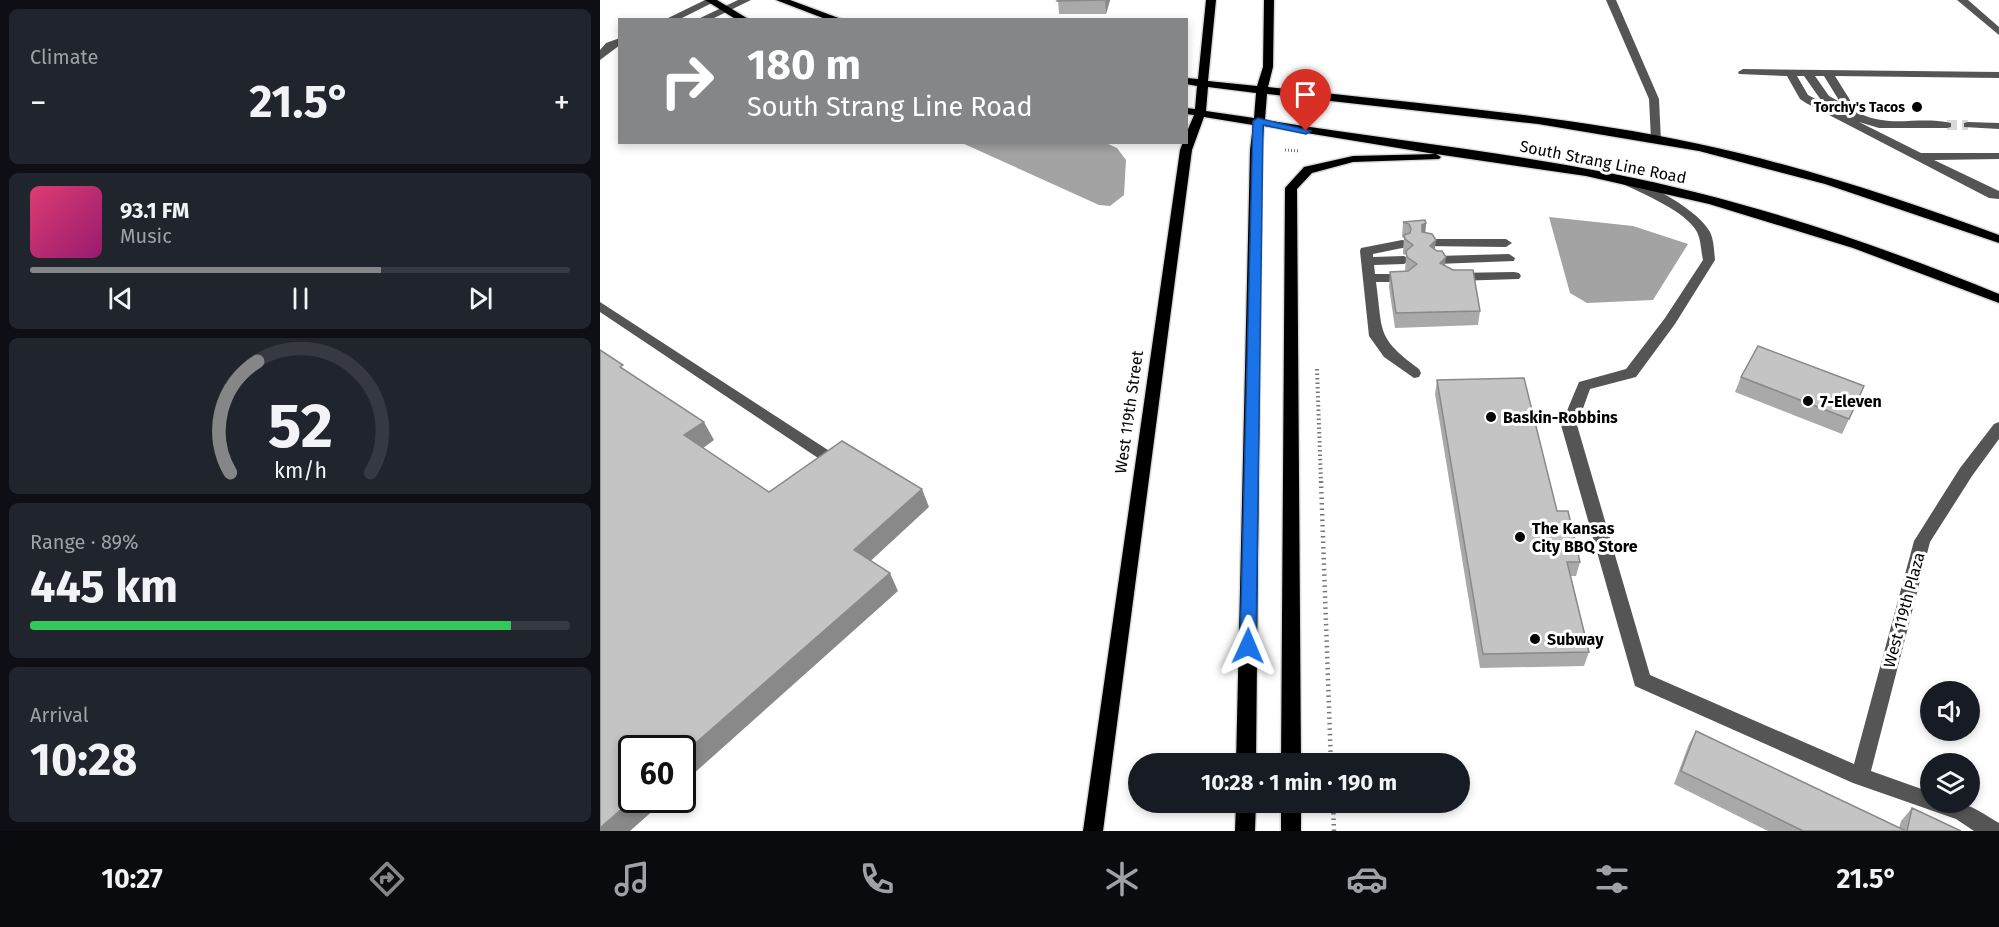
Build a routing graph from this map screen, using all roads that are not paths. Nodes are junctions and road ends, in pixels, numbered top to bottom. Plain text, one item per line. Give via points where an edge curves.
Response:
1 (711, 0) edge
2 (746, 0) edge
3 (781, 0) edge
4 (1211, 0) edge
5 (1269, 0) edge
6 (1611, 0) edge
7 (1962, 0) edge
8 (725, 9) junction
9 (673, 18) edge
10 (705, 18) edge
11 (741, 18) edge
12 (833, 18) edge
13 (1999, 32) edge
14 (618, 42) edge
15 (618, 52) edge
16 (601, 56) edge
17 (1743, 72) dead end
18 (1790, 72) junction
19 (1807, 72) junction
20 (1827, 72) junction
21 (1998, 77) edge
22 (1188, 81) edge
23 (1203, 83) junction
24 (1262, 89) junction
25 (1846, 108) junction
26 (1193, 112) edge
27 (1258, 121) junction
28 (1947, 124) tunnel mouth
29 (1968, 124) tunnel mouth
30 (1999, 126) edge
31 (1188, 139) edge
32 (1657, 139) junction
33 (1187, 144) edge
34 (1465, 155) junction
35 (1999, 156) edge
36 (1915, 157) junction
37 (1627, 181) junction
38 (1999, 195) edge
39 (1999, 239) edge
40 (1428, 243) edge
41 (1506, 243) dead end
42 (1402, 244) edge
43 (1509, 258) dead end
44 (1404, 260) edge
45 (1437, 260) edge
46 (1368, 261) junction
47 (1514, 276) dead end
48 (1447, 277) edge
49 (1369, 278) junction
50 (1406, 278) edge
51 (1999, 299) edge
52 (600, 306) edge
53 (1414, 373) dead end
54 (1999, 428) edge
55 (826, 456) edge
56 (1246, 753) edge
57 (1291, 753) edge
58 (1860, 776) junction
59 (1920, 797) edge
60 (1246, 813) edge
61 (1291, 813) edge
62 (1964, 813) edge
63 (1093, 831) edge
64 (1245, 831) edge
65 (1291, 831) edge
66 (1993, 831) edge

1 - 8 main road
1 - 9 street
2 - 8 street
3 - 12 main road
4 - 23 main road, West 119th Street
5 - 24 main road via 1268,67
6 - 32 street via 1654,99
7 - 13 street
8 - 10 street
8 - 11 main road
14 - 16 street
15 - 16 street
17 - 18 street
18 - 19 street
18 - 36 street via 1810,101
19 - 20 street
19 - 25 street via 1825,98
20 - 21 street
20 - 25 street
22 - 23 main road, South Strang Line Road
23 - 24 main road, South Strang Line Road
23 - 26 main road, West 119th Street
24 - 27 main road
24 - 32 main road, South Strang Line Road
25 - 28 street via 1879,125
26 - 27 main road, South Strang Line Road
26 - 31 main road, West 119th Street
27 - 34 main road, South Strang Line Road
27 - 56 main road
29 - 30 street
32 - 39 main road, South Strang Line Road via 1824,181
33 - 63 main road, West 119th Street
34 - 37 main road, South Strang Line Road
34 - 57 main road via 1353,159 1308,170 1291,188
35 - 36 street
36 - 38 street
37 - 51 main road, South Strang Line Road via 1775,218
37 - 58 street via 1681,210 1703,232 1709,260 1630,373 1584,386 1569,425 1642,680
40 - 41 street
42 - 46 street via 1366,251
43 - 45 street
44 - 46 street
46 - 49 street
47 - 48 street
49 - 50 street
49 - 53 street via 1376,336 1389,354
52 - 55 street
54 - 58 street, West 119th Plaza via 1922,540
58 - 59 street
60 - 64 main road
61 - 65 main road
62 - 66 street

